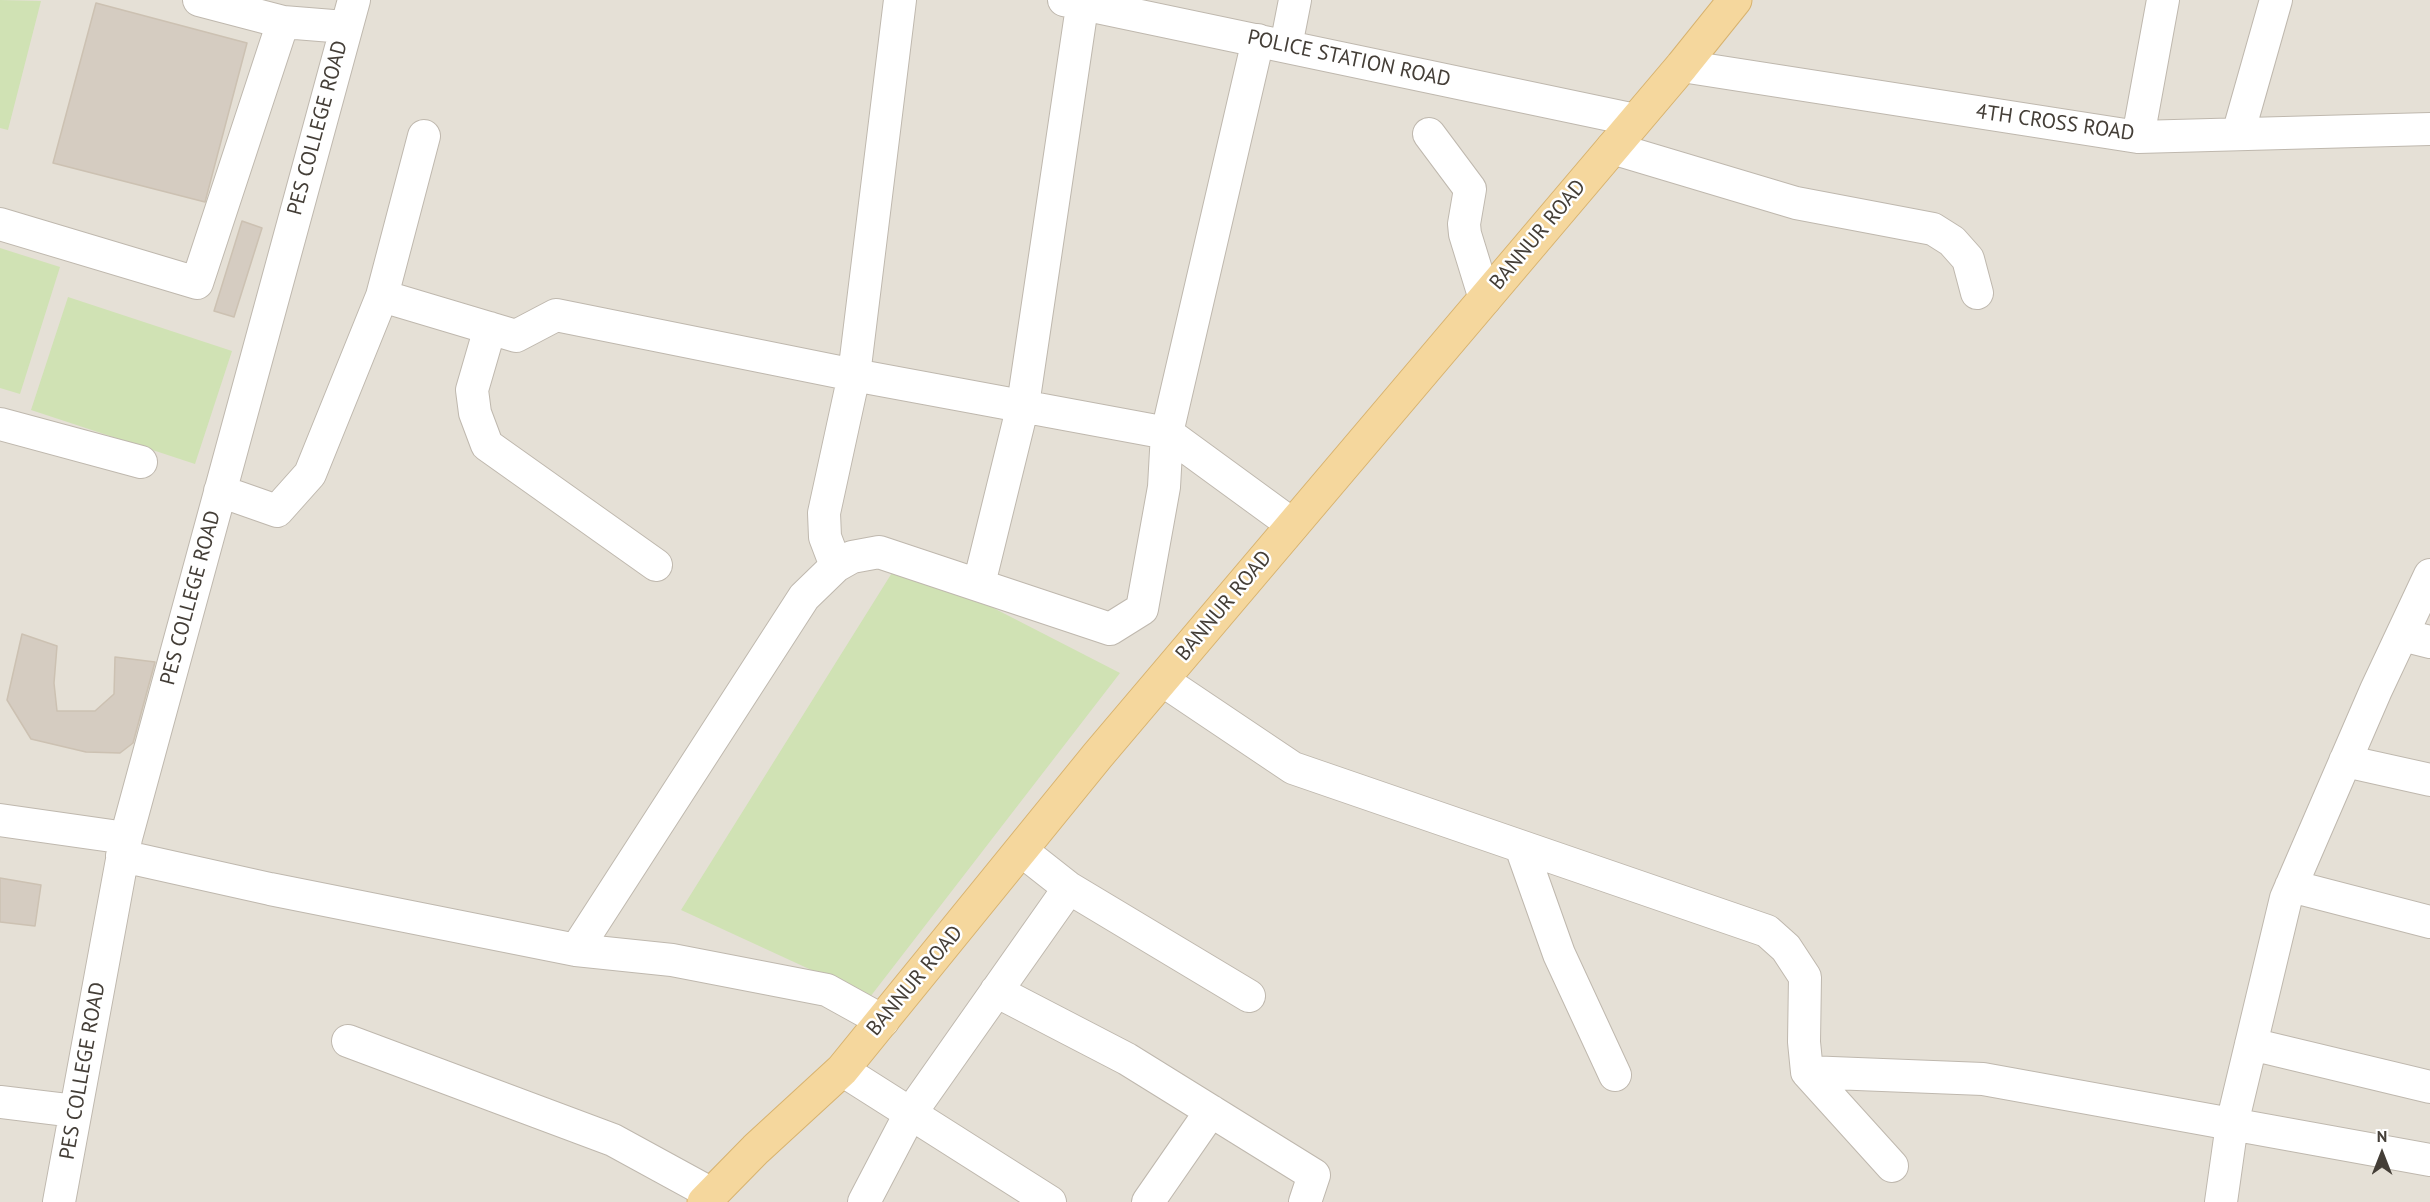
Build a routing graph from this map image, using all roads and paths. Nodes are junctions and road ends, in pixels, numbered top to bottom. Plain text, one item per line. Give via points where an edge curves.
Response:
1 (199, 0) edge
2 (900, 0) edge
3 (1295, 0) edge
4 (1735, 0) edge
5 (2163, 0) edge
6 (2276, 0) edge
7 (1076, 2) edge
8 (349, 13) edge
9 (283, 22) junction
10 (1272, 43) junction
11 (1682, 66) junction
12 (1635, 120) junction
13 (2430, 129) edge
14 (1429, 134) dead end
15 (2238, 134) junction
16 (424, 136) dead end
17 (2138, 137) junction
18 (1612, 148) junction
19 (0, 224) edge
20 (1977, 293) dead end
21 (382, 296) junction
22 (1485, 298) junction
23 (490, 328) junction
24 (854, 375) junction
25 (1023, 405) junction
26 (0, 424) edge
27 (1167, 433) junction
28 (141, 462) dead end
29 (220, 491) junction
30 (1293, 525) junction
31 (656, 565) dead end
32 (836, 566) junction
33 (2430, 575) edge
34 (979, 584) junction
35 (2416, 638) edge
36 (1162, 680) junction
37 (2345, 761) junction
38 (2430, 780) edge
39 (0, 820) edge
40 (124, 847) junction
41 (1521, 847) junction
42 (1022, 850) junction
43 (2291, 886) junction
44 (1069, 888) junction
45 (2430, 922) edge
46 (576, 950) junction
47 (996, 991) junction
48 (1249, 996) dead end
49 (883, 1020) junction
50 (348, 1041) dead end
51 (2251, 1044) junction
52 (842, 1070) junction
53 (1808, 1072) junction
54 (1615, 1075) dead end
55 (2430, 1087) edge
56 (0, 1102) edge
57 (75, 1111) junction
58 (1211, 1111) junction
59 (910, 1114) junction
60 (2232, 1124) junction
61 (2430, 1160) edge
62 (1892, 1166) dead end
63 (707, 1198) edge
64 (59, 1202) edge
65 (864, 1202) edge
66 (1050, 1202) edge
67 (1148, 1202) edge
68 (1305, 1202) edge
69 (2221, 1202) edge

1 - 9 street
2 - 24 street
3 - 10 street
4 - 11 main road, BANNUR ROAD
5 - 17 street
6 - 15 street
7 - 10 street, POLICE STATION ROAD
7 - 25 street
8 - 9 street
8 - 29 street, PES COLLEGE ROAD
9 - 19 street via 197,284
10 - 12 street, POLICE STATION ROAD
10 - 27 street
11 - 12 main road, BANNUR ROAD
11 - 17 street, 4TH CROSS ROAD
12 - 18 main road, BANNUR ROAD
13 - 15 street, 4TH CROSS ROAD
14 - 22 street via 1470,189 1465,234
15 - 17 street, 4TH CROSS ROAD
16 - 21 street
18 - 20 street via 1796,204 1933,229 1952,241 1968,259
18 - 22 main road, BANNUR ROAD
21 - 23 street
21 - 29 street via 310,474 277,510
22 - 30 main road, BANNUR ROAD
23 - 24 street via 516,336 556,315
23 - 31 street via 472,390 475,413 488,444
24 - 25 street
24 - 32 street via 824,513 825,537
25 - 27 street
25 - 34 street
26 - 28 street
27 - 30 street
27 - 34 street via 1164,487 1142,609 1110,629
29 - 40 street, PES COLLEGE ROAD
30 - 36 main road, BANNUR ROAD
32 - 34 street via 852,557 879,552
32 - 46 street via 804,597
33 - 35 street
35 - 37 street
36 - 41 street via 1293,768
36 - 42 main road, BANNUR ROAD
37 - 38 street
37 - 43 street
39 - 40 street
40 - 46 street via 270,889
40 - 57 street, PES COLLEGE ROAD
41 - 53 street via 1767,931 1786,948 1805,977 1804,1042
41 - 54 street via 1559,954
42 - 44 street
42 - 49 main road, BANNUR ROAD
43 - 45 street
43 - 51 street
44 - 47 street
44 - 48 street
46 - 49 street via 672,960 827,990
47 - 58 street via 1127,1059
47 - 59 street
49 - 52 main road, BANNUR ROAD
50 - 63 street via 612,1140
51 - 55 street
51 - 60 street
52 - 59 street
52 - 63 main road, BANNUR ROAD
53 - 60 street via 1983,1079
53 - 62 street
56 - 57 street
57 - 64 street, PES COLLEGE ROAD
58 - 67 street
58 - 68 street via 1314,1175
59 - 65 street
59 - 66 street
60 - 61 street
60 - 69 street

